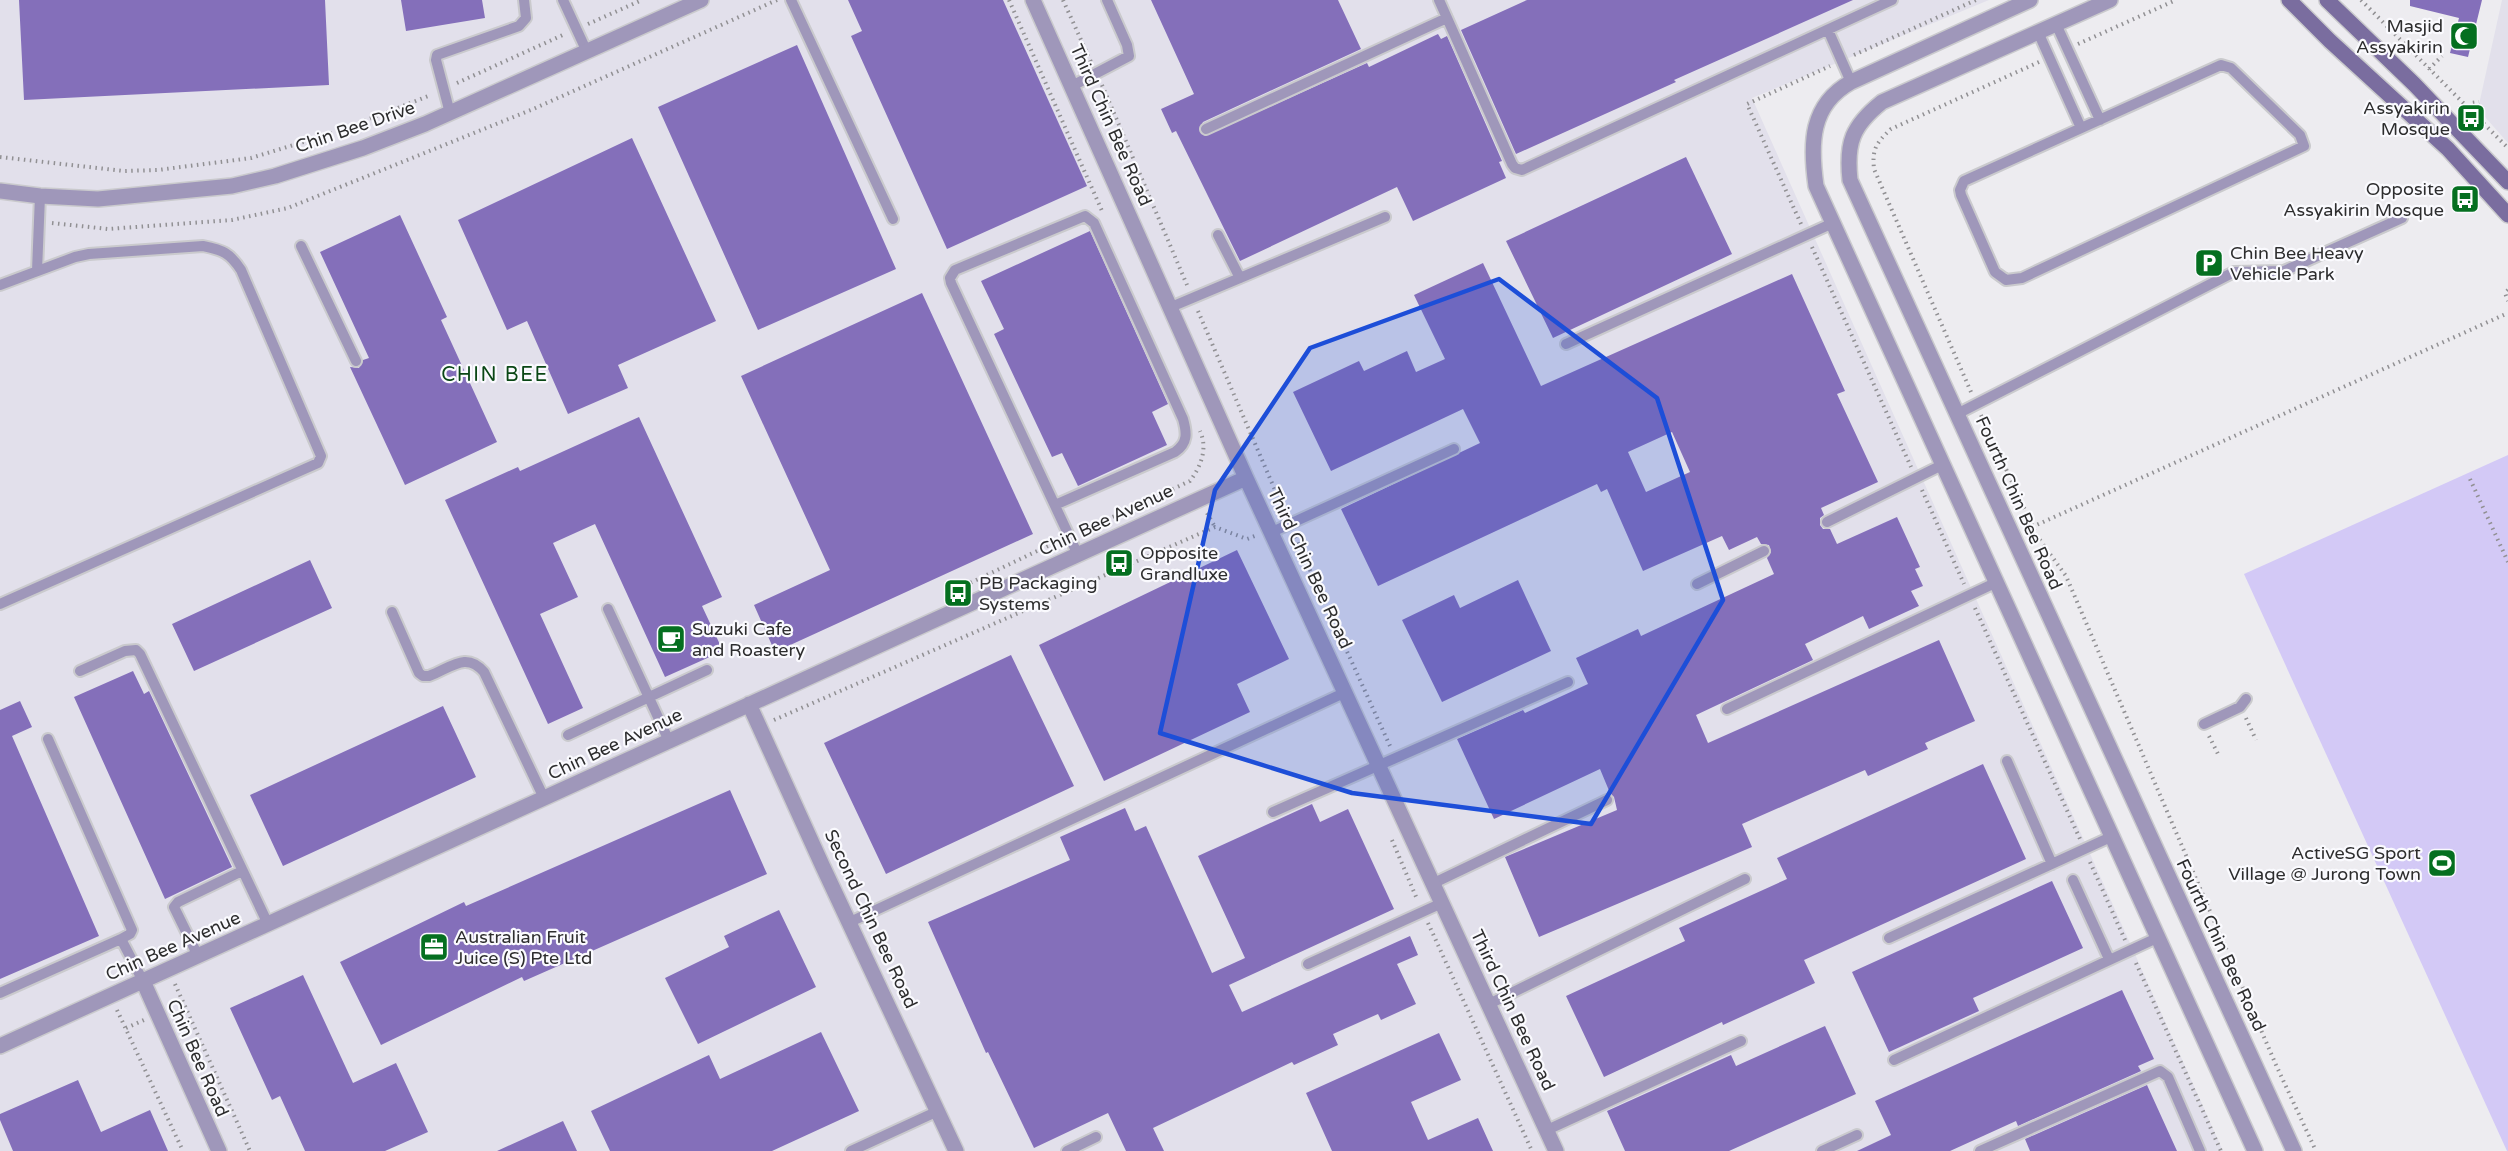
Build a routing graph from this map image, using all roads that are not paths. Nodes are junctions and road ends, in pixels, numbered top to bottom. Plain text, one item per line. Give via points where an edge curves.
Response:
1 (524, 0) edge
2 (562, 0) edge
3 (701, 0) edge
4 (790, 0) edge
5 (1033, 0) edge
6 (1107, 0) edge
7 (1439, 0) edge
8 (1892, 0) edge
9 (2030, 0) edge
10 (2110, 0) edge
11 (2289, 0) edge
12 (2327, 0) edge
13 (1448, 18) junction
14 (2056, 24) junction
15 (1828, 30) junction
16 (2038, 32) junction
17 (586, 52) junction
18 (1851, 82) junction
19 (1072, 86) junction
20 (450, 113) junction
21 (2100, 120) junction
22 (2081, 128) junction
23 (1206, 129) dead end
24 (2508, 182) edge
25 (0, 191) edge
26 (40, 196) junction
27 (2508, 214) edge
28 (1385, 217) dead end
29 (2402, 218) dead end
30 (893, 219) dead end
31 (1833, 224) junction
32 (1218, 235) dead end
33 (301, 246) dead end
34 (37, 271) junction
35 (1240, 278) junction
36 (0, 285) edge
37 (1171, 307) junction
38 (1566, 344) dead end
39 (356, 361) dead end
40 (1957, 414) junction
41 (1454, 450) dead end
42 (1942, 465) junction
43 (1246, 478) junction
44 (1055, 505) junction
45 (1827, 522) dead end
46 (1266, 533) junction
47 (1764, 551) dead end
48 (1078, 555) junction
49 (1995, 583) junction
50 (1697, 584) dead end
51 (0, 604) edge
52 (608, 609) dead end
53 (392, 612) dead end
54 (707, 670) dead end
55 (80, 671) dead end
56 (1568, 682) dead end
57 (1346, 692) junction
58 (649, 698) junction
59 (2243, 703) road end
60 (749, 704) junction
61 (1727, 709) dead end
62 (2204, 724) road end
63 (568, 735) dead end
64 (48, 739) dead end
65 (669, 741) junction
66 (2007, 761) dead end
67 (1380, 765) junction
68 (544, 798) junction
69 (1606, 800) dead end
70 (1273, 812) dead end
71 (2113, 836) junction
72 (2052, 864) junction
73 (243, 871) junction
74 (1745, 879) dead end
75 (2073, 880) dead end
76 (1434, 883) junction
77 (1442, 903) junction
78 (850, 922) junction
79 (268, 924) junction
80 (2159, 937) junction
81 (1889, 938) dead end
82 (121, 939) junction
83 (198, 956) junction
84 (2109, 959) junction
85 (1308, 964) dead end
86 (143, 981) junction
87 (0, 993) edge
88 (1489, 1004) junction
89 (1741, 1041) dead end
90 (0, 1046) edge
91 (1894, 1060) dead end
92 (938, 1111) junction
93 (1547, 1130) junction
94 (1857, 1135) dead end
95 (1096, 1137) dead end
96 (219, 1151) edge
97 (851, 1151) edge
98 (956, 1151) edge
99 (1067, 1151) edge
100 (1556, 1151) edge
101 (1822, 1151) edge
102 (1980, 1151) edge
103 (2200, 1151) edge
104 (2255, 1151) edge
105 (2294, 1151) edge

1 - 20 lane via 526,18 519,26 437,55 435,60
2 - 17 lane
3 - 17 street, Chin Bee Drive
4 - 30 lane
5 - 19 street, Third Chin Bee Road
6 - 19 lane via 1129,56
7 - 13 lane
8 - 15 lane
9 - 18 street
10 - 14 street, Fourth Chin Bee Road
11 - 27 main road via 2448,149
12 - 24 main road
13 - 15 lane via 1518,170
13 - 23 lane
14 - 16 street, Fourth Chin Bee Road
14 - 21 lane
15 - 18 lane
16 - 22 lane
16 - 40 street, Fourth Chin Bee Road via 1882,102 1868,113 1854,133 1848,154 1850,180
17 - 20 street, Chin Bee Drive
18 - 31 street via 1830,97 1813,135 1816,186
19 - 37 street, Third Chin Bee Road
20 - 26 street, Chin Bee Drive via 363,148 232,186 98,199
21 - 22 lane
21 - 22 lane via 2215,66 2226,66 2300,135 2304,146 2022,278 2001,278 1961,195 1961,185 1968,178
25 - 26 street, Chin Bee Drive
26 - 34 lane
28 - 35 lane
29 - 40 lane via 2284,271 2234,272
31 - 38 lane
31 - 42 street
32 - 35 lane
33 - 39 lane
34 - 36 lane
34 - 51 lane via 75,257 100,253 203,246 232,256 246,280 321,456 318,464
35 - 37 lane
37 - 43 street, Third Chin Bee Road
40 - 105 street, Fourth Chin Bee Road
41 - 46 lane
42 - 45 lane
42 - 49 street
43 - 46 street, Third Chin Bee Road
43 - 48 street, Chin Bee Avenue
44 - 44 lane via 1175,452 1183,446 1185,438 1183,419 1094,223 1085,216 955,270 950,279
44 - 48 lane
46 - 57 street, Third Chin Bee Road
47 - 50 lane
48 - 60 street, Chin Bee Avenue
49 - 61 lane
49 - 71 street
52 - 58 lane
53 - 68 lane via 423,676 468,660 484,672
54 - 58 lane
55 - 73 lane via 125,651 136,650 140,654
56 - 67 lane
57 - 67 street, Third Chin Bee Road
57 - 78 lane
58 - 63 lane
58 - 65 lane
59 - 62 lane
60 - 65 street, Chin Bee Avenue
60 - 78 street, Second Chin Bee Road
64 - 82 lane via 131,923 131,933
65 - 68 street, Chin Bee Avenue
66 - 72 lane
67 - 70 lane
67 - 76 street, Third Chin Bee Road
68 - 79 street, Chin Bee Avenue
69 - 76 lane
71 - 72 lane
71 - 80 street
72 - 81 lane
73 - 79 lane
73 - 83 lane via 175,904
74 - 88 lane
75 - 84 lane
76 - 77 street, Third Chin Bee Road
77 - 85 lane
77 - 88 street, Third Chin Bee Road
78 - 92 street, Second Chin Bee Road
79 - 83 street, Chin Bee Avenue
80 - 84 lane
80 - 104 street
82 - 86 lane
82 - 87 lane
83 - 86 street, Chin Bee Avenue
84 - 91 lane
86 - 90 street, Chin Bee Avenue
86 - 96 street, Chin Bee Road
88 - 93 street, Third Chin Bee Road
89 - 93 lane
92 - 97 lane
92 - 98 street, Second Chin Bee Road
93 - 100 street, Third Chin Bee Road
94 - 101 lane
95 - 99 lane
102 - 103 lane via 2160,1071 2169,1077

